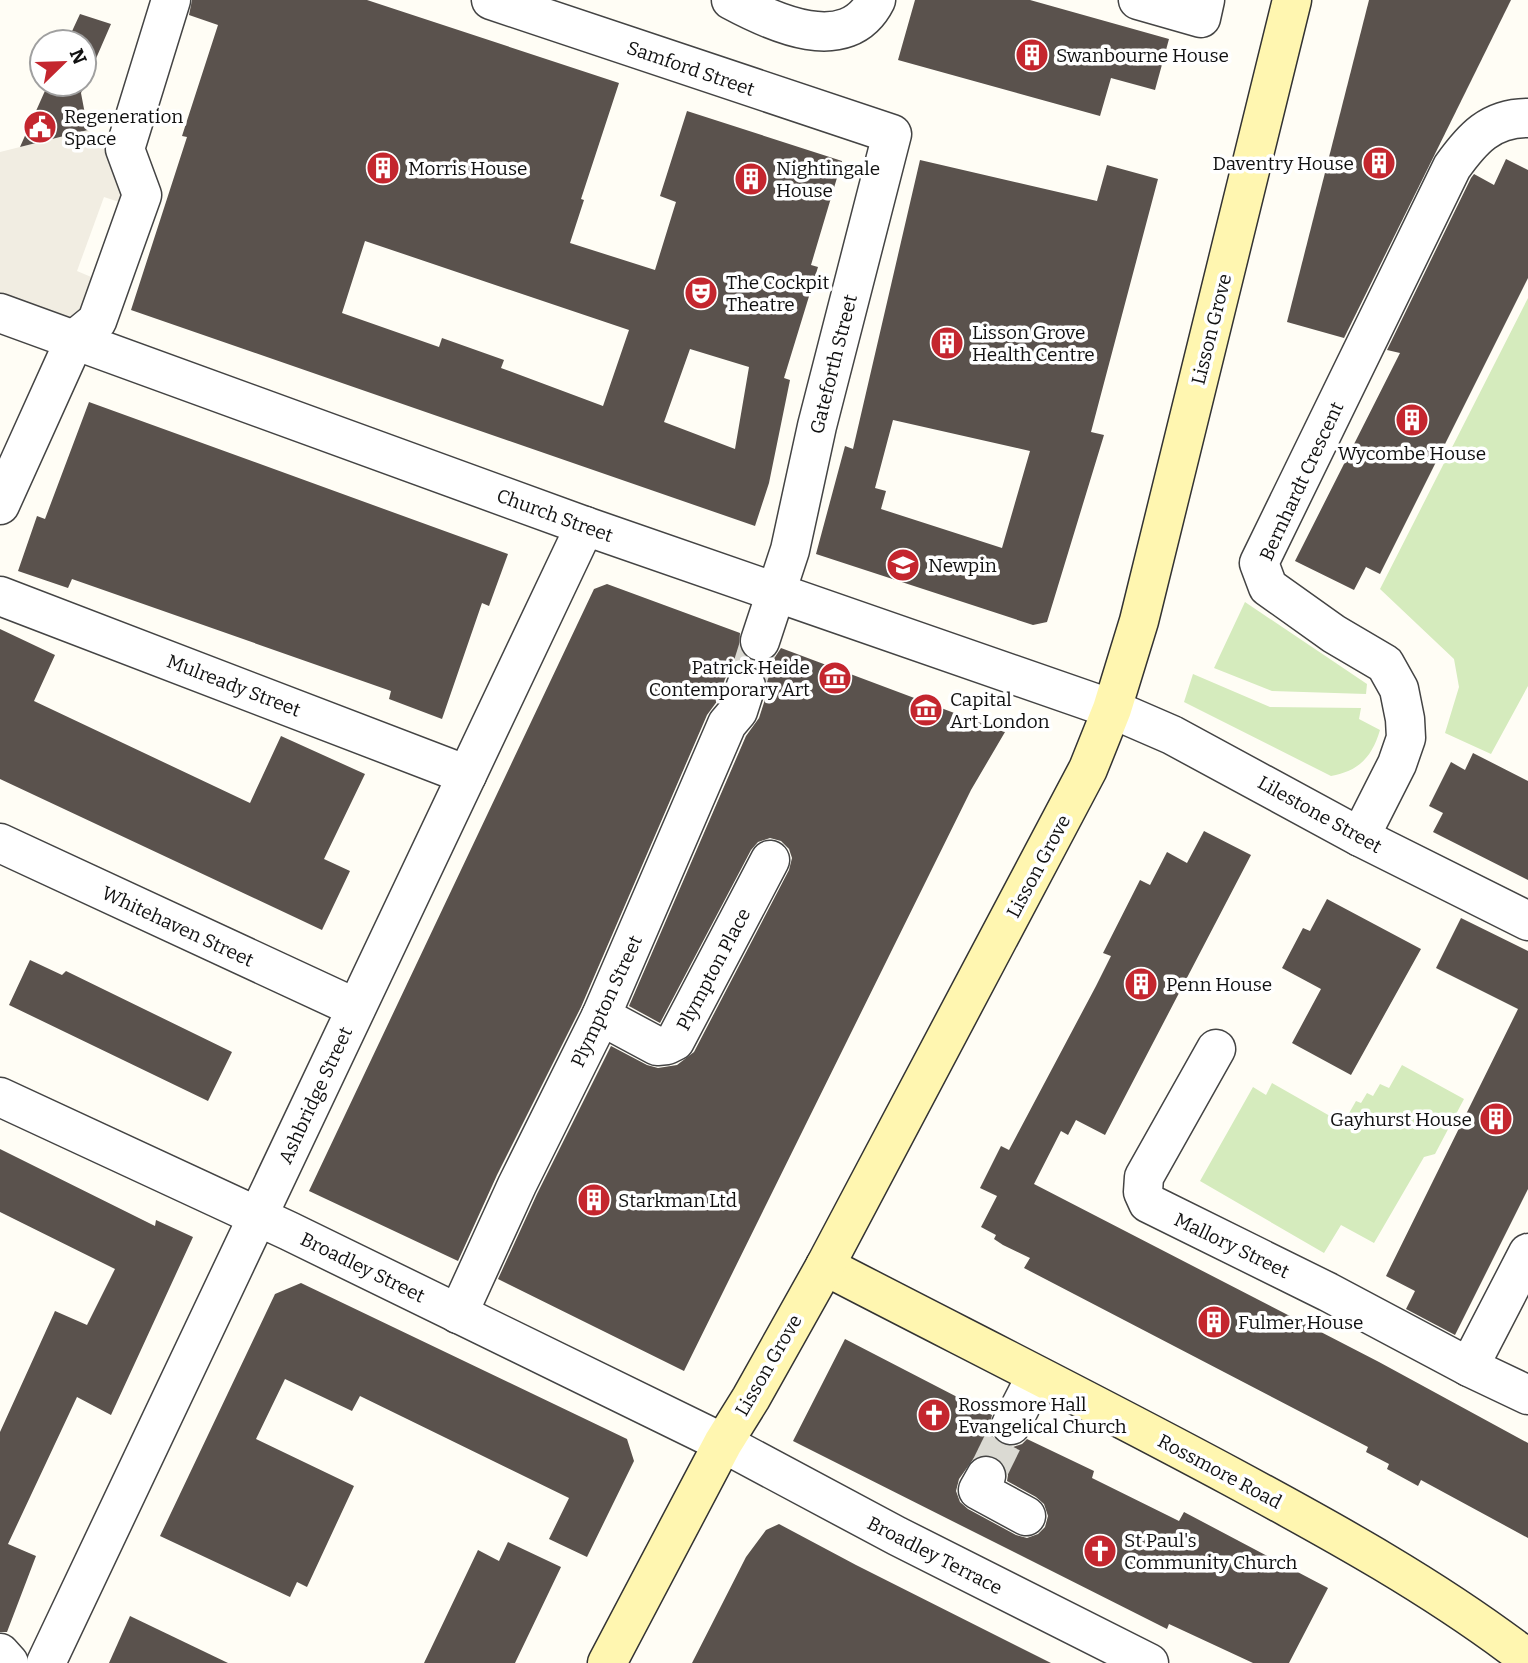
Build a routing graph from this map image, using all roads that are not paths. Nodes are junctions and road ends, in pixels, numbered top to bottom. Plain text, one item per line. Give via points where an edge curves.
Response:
1 (171, 0) edge
2 (491, 0) edge
3 (731, 0) edge
4 (876, 0) edge
5 (1138, 0) edge
6 (1205, 0) edge
7 (1292, 0) edge
8 (1528, 118) edge
9 (892, 134) joint
10 (0, 313) edge
11 (75, 339) junction
12 (0, 505) edge
13 (585, 526) junction
14 (776, 593) junction
15 (0, 596) edge
16 (760, 641) tunnel mouth
17 (746, 686) tunnel mouth
18 (1112, 709) junction
19 (467, 775) junction
20 (1360, 837) junction
21 (0, 843) edge
22 (770, 860) dead end
23 (1528, 921) edge
24 (356, 1008) junction
25 (601, 1016) junction
26 (1216, 1049) dead end
27 (0, 1097) edge
28 (257, 1216) junction
29 (1528, 1253) edge
30 (825, 1266) junction
31 (458, 1314) junction
32 (1469, 1367) junction
33 (1036, 1376) junction
34 (1528, 1395) edge
35 (1011, 1425) tunnel mouth
36 (723, 1443) junction
37 (986, 1476) dead end
38 (1026, 1516) dead end
39 (0, 1653) edge
40 (1528, 1659) edge
41 (9, 1663) edge
42 (46, 1663) edge
43 (607, 1663) edge
44 (1149, 1663) edge

1 - 11 street via 125,149 142,195 97,321
2 - 9 street, Samford Street
3 - 4 street via 776,23 811,31 845,27 870,11
5 - 6 street via 1201,18
7 - 18 main road, Lisson Grove via 1139,621
8 - 20 street, Bernhardt Crescent via 1498,123 1480,132 1452,167 1259,563 1268,587 1385,664 1399,689 1406,738
9 - 14 street, Gateforth Street
10 - 11 street, Church Street
11 - 12 street
11 - 13 street, Church Street
13 - 14 street, Church Street
13 - 19 street, Ashbridge Street
14 - 16 street
14 - 18 street, Church Street
15 - 19 street, Mulready Street
17 - 25 street, Plympton Street
18 - 20 street, Lilestone Street via 1172,735
18 - 30 main road, Lisson Grove via 1076,793
19 - 24 street, Ashbridge Street
20 - 23 street, Lilestone Street
21 - 24 street, Whitehaven Street
22 - 25 street, Plympton Place via 675,1041 657,1046
24 - 28 street, Ashbridge Street
25 - 31 street, Plympton Street
26 - 32 street, Mallory Street via 1144,1177 1148,1203
27 - 28 street, Broadley Street
28 - 31 street, Broadley Street
28 - 42 street, Ashbridge Street
29 - 32 street
30 - 33 main road, Rossmore Road
30 - 36 main road, Lisson Grove
31 - 36 street, Broadley Street
32 - 34 street, Mallory Street
33 - 35 street
33 - 40 main road, Rossmore Road via 1339,1535
36 - 43 main road, Lisson Grove
36 - 44 street, Broadley Terrace
37 - 38 street via 978,1490
39 - 41 street

